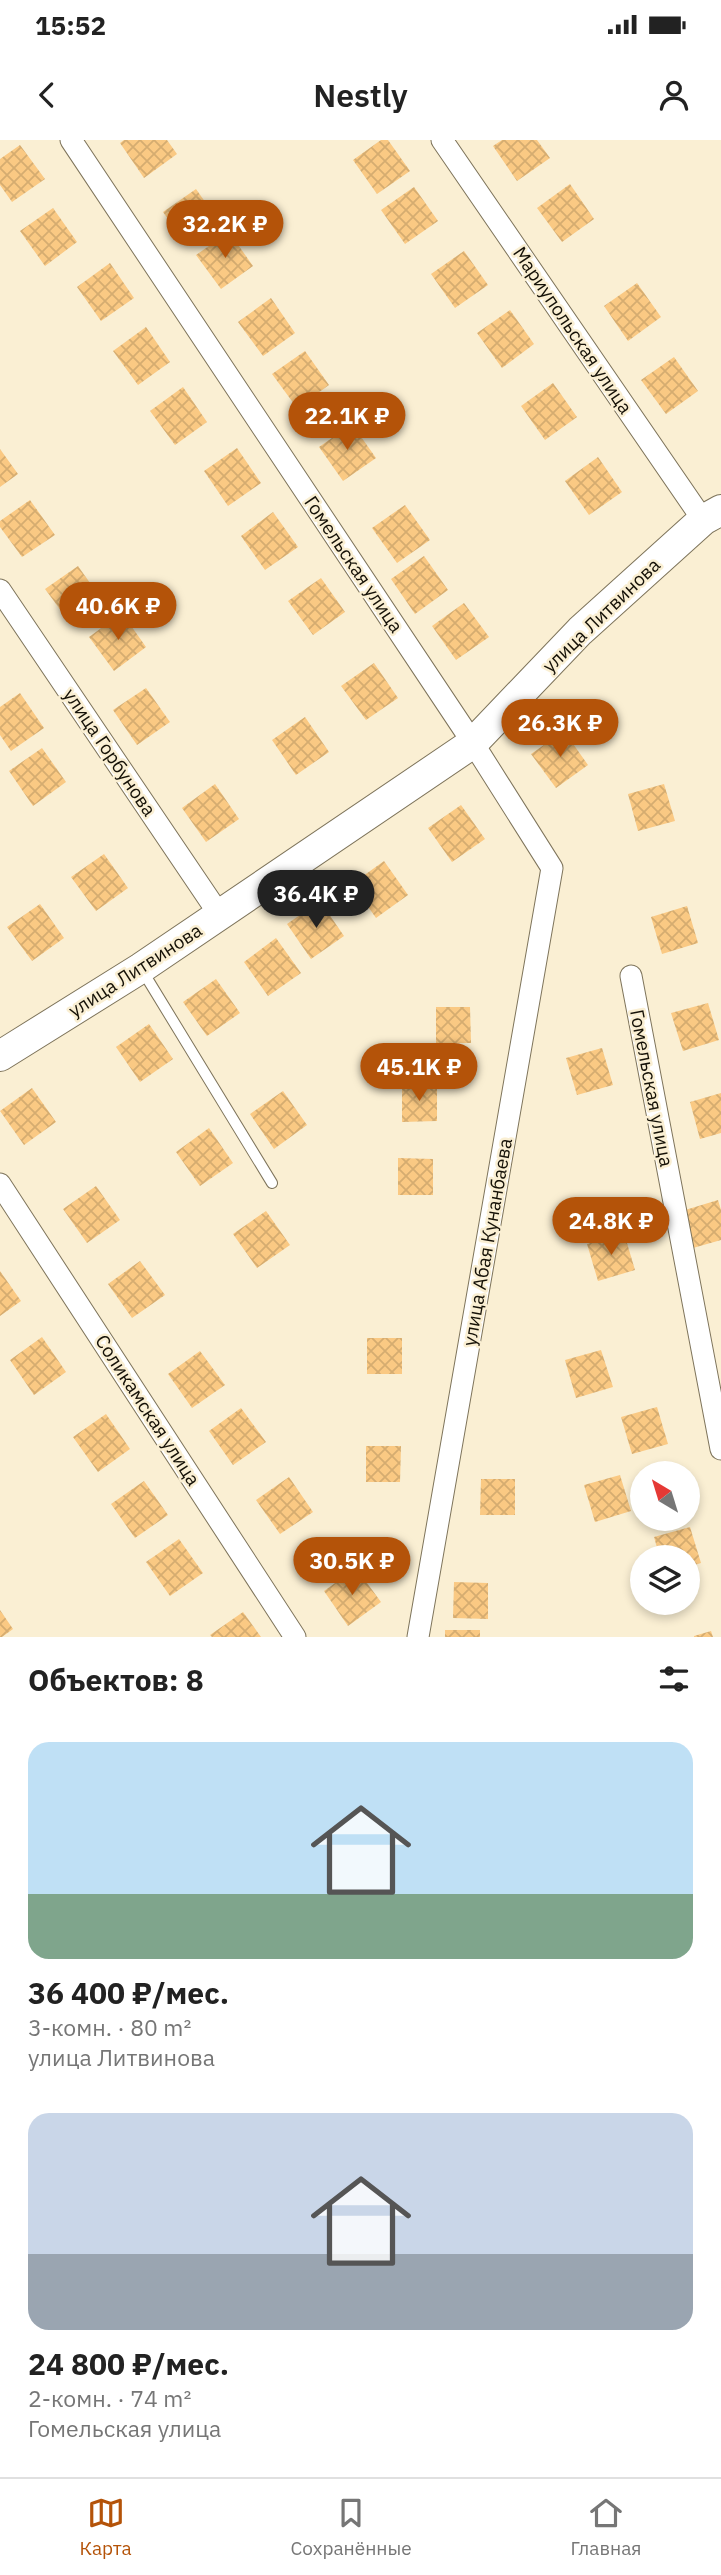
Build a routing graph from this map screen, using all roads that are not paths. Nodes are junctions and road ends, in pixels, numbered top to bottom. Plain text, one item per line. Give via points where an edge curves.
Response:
1 (71, 140) edge
2 (443, 140) edge
3 (712, 515) edge
4 (0, 590) edge
5 (473, 743) junction
6 (219, 914) junction
7 (141, 968) junction
8 (631, 976) dead end
9 (0, 1056) edge
10 (272, 1183) dead end
11 (0, 1184) edge
12 (718, 1419) edge
13 (721, 1449) edge
14 (295, 1637) edge
15 (418, 1637) edge

1 - 5 street, Гомельская улица
2 - 3 street, Мариупольская улица
3 - 5 street, улица Литвинова via 580,631
4 - 6 street, улица Горбунова
5 - 6 street, улица Литвинова
5 - 15 street, улица Абая Кунанбаева via 552,869
6 - 7 street, улица Литвинова
7 - 9 street, улица Литвинова
7 - 10 lane
8 - 12 street, Гомельская улица
11 - 14 street, Соликамская улица
12 - 13 street, Гомельская улица

